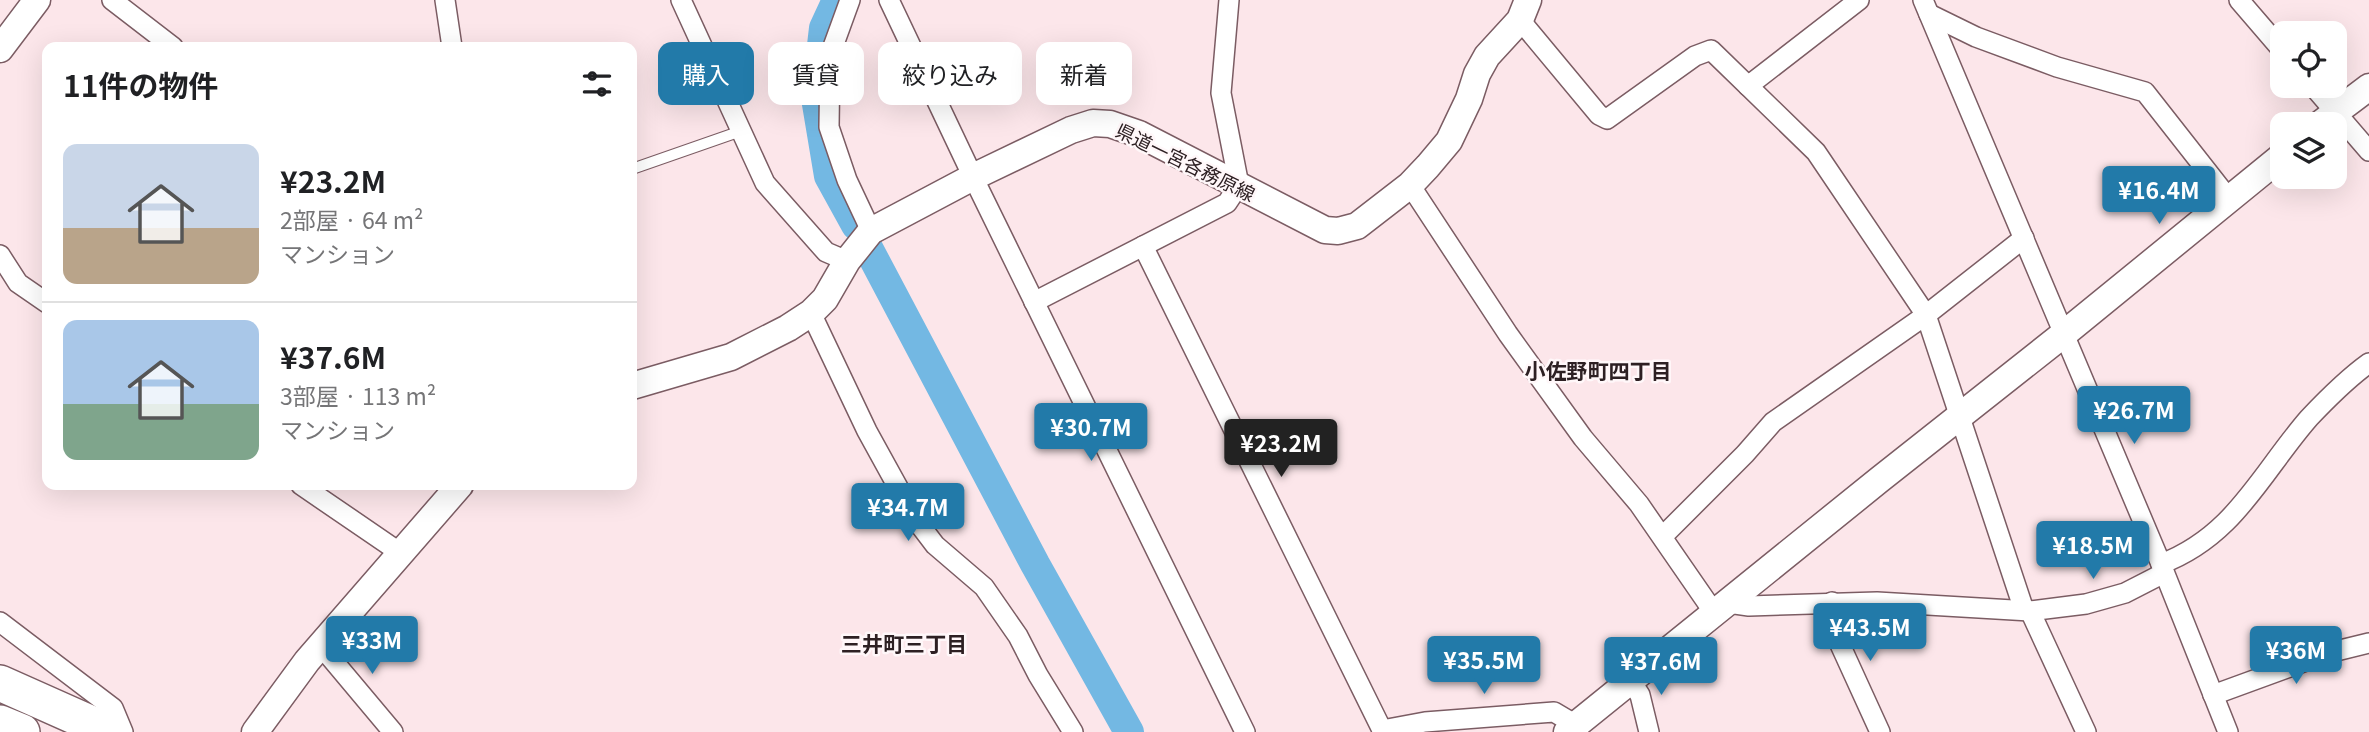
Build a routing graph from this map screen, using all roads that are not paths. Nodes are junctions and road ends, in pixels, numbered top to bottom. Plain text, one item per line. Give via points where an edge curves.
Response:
1 (37, 0) edge
2 (112, 0) edge
3 (445, 0) edge
4 (681, 0) edge
5 (850, 0) edge
6 (889, 0) edge
7 (1229, 0) edge
8 (1859, 0) edge
9 (2239, 0) edge
10 (1926, 7) edge
11 (1524, 10) edge
12 (2270, 36) edge
13 (167, 42) edge
14 (451, 42) edge
15 (0, 49) edge
16 (1748, 86) junction
17 (2369, 87) edge
18 (2336, 112) edge
19 (741, 131) junction
20 (2347, 133) edge
21 (2369, 151) edge
22 (2270, 166) edge
23 (637, 167) edge
24 (973, 177) junction
25 (1239, 185) junction
26 (1410, 185) junction
27 (2229, 199) junction
28 (871, 231) junction
29 (2024, 238) junction
30 (1143, 246) junction
31 (0, 255) edge
32 (847, 261) junction
33 (42, 300) edge
34 (1034, 302) junction
35 (811, 313) junction
36 (1926, 315) junction
37 (2065, 333) junction
38 (2369, 363) edge
39 (637, 385) edge
40 (1959, 417) junction
41 (307, 490) edge
42 (455, 490) edge
43 (1663, 536) junction
44 (399, 552) junction
45 (2162, 568) junction
46 (1832, 603) junction
47 (1721, 608) junction
48 (2027, 610) junction
49 (0, 622) edge
50 (2369, 643) edge
51 (320, 645) junction
52 (1631, 681) junction
53 (0, 683) edge
54 (2213, 695) junction
55 (0, 723) edge
56 (1571, 728) edge
57 (1383, 731) edge
58 (22, 732) edge
59 (110, 732) edge
60 (123, 732) edge
61 (255, 732) edge
62 (393, 732) edge
63 (1073, 732) edge
64 (1245, 732) edge
65 (1649, 732) edge
66 (1880, 732) edge
67 (2085, 732) edge
68 (2228, 732) edge

1 - 15 main road
2 - 13 street
3 - 14 street
4 - 19 street
5 - 28 street via 831,55 829,127
6 - 24 street
7 - 25 street via 1221,93
8 - 16 street
9 - 12 street
10 - 27 street via 1976,37 2057,68 2145,92
10 - 29 street
11 - 16 street via 1599,115 1607,119 1695,56 1711,50
11 - 26 main road, 県道一宮各務原線 via 1477,74 1449,141
16 - 36 street via 1816,152
17 - 18 main road
19 - 23 lane
19 - 32 street via 765,183 825,252
20 - 21 street
22 - 27 main road
24 - 25 main road, 県道一宮各務原線 via 1093,123 1139,134
24 - 28 main road, 県道一宮各務原線
24 - 34 street
25 - 26 main road, 県道一宮各務原線 via 1325,230 1338,232 1357,226
25 - 30 street via 1227,203
26 - 43 street via 1508,334 1583,438
27 - 37 main road
28 - 32 main road, 県道一宮各務原線
29 - 36 street
29 - 37 street
30 - 34 street
30 - 57 street
31 - 33 street via 18,283
32 - 35 main road, 県道一宮各務原線 via 825,299
34 - 64 street
35 - 39 main road, 県道一宮各務原線 via 731,357
35 - 63 street via 916,520 935,545 984,587
36 - 40 street
36 - 43 street via 1773,422
37 - 40 main road
37 - 45 street
38 - 45 street via 2309,418 2239,510 2197,547
40 - 47 main road
40 - 48 street
41 - 44 street
42 - 44 main road
43 - 47 street
44 - 51 main road
45 - 48 street via 2125,593 2086,604
45 - 54 street
46 - 47 street
46 - 48 street via 1877,601
46 - 66 street via 1838,640
47 - 52 main road
48 - 67 street
49 - 60 street via 113,708
50 - 54 street
51 - 61 main road
51 - 62 street
52 - 56 main road
52 - 65 street via 1640,695
53 - 59 highway
54 - 68 street
55 - 58 highway
56 - 57 street via 1554,712 1424,722

